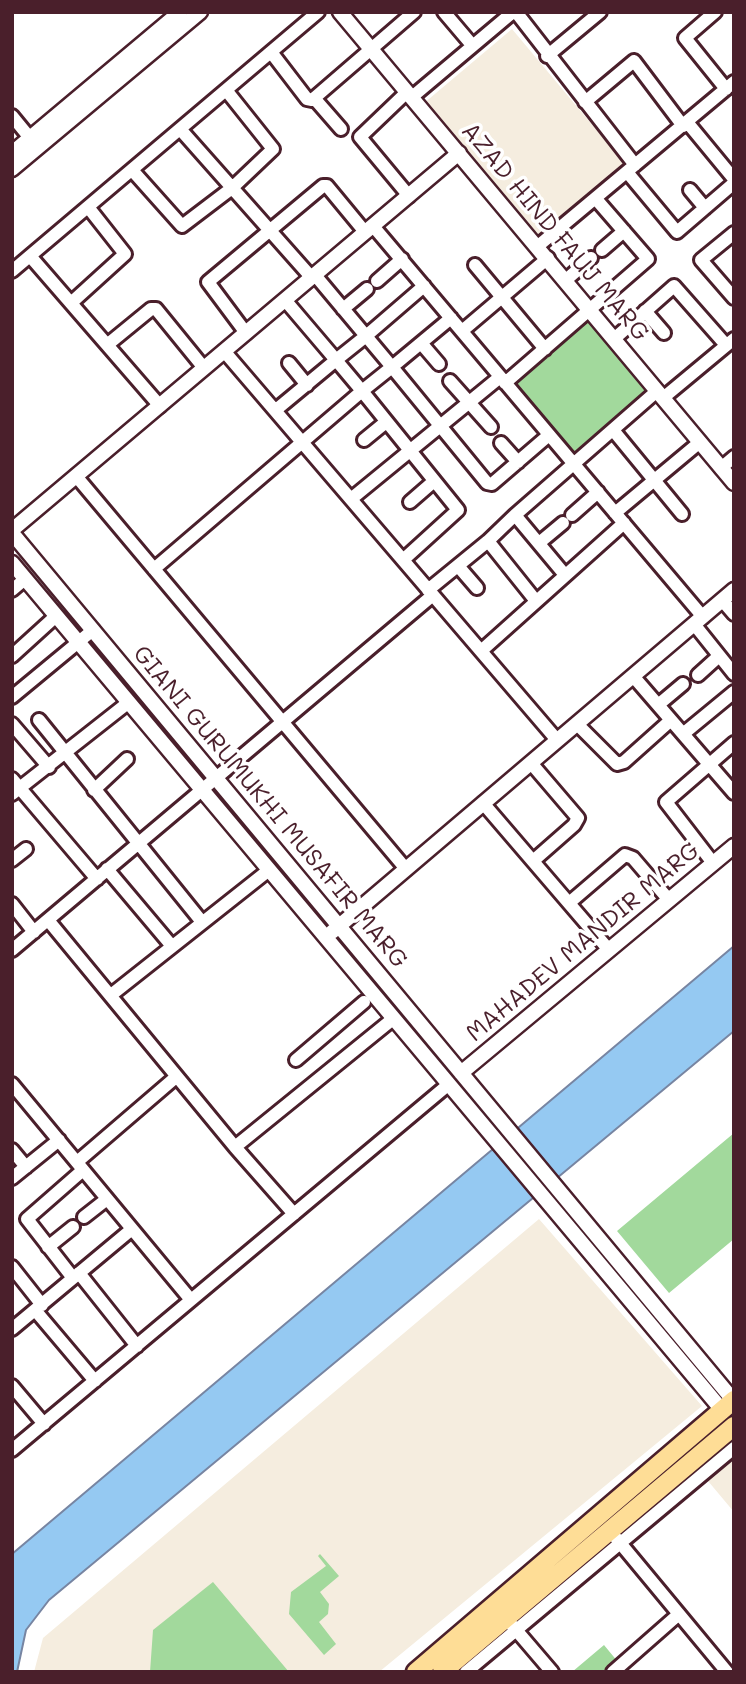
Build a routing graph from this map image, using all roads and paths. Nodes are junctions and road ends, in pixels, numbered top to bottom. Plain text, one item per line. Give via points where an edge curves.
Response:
1 (317, 12) edge
2 (340, 12) edge
3 (414, 12) edge
4 (443, 12) edge
5 (514, 12) edge
6 (600, 12) edge
7 (715, 12) edge
8 (188, 14) edge
9 (472, 45) junction
10 (371, 49) junction
11 (271, 52) junction
12 (547, 56) junction
13 (730, 86) edge
14 (226, 90) junction
15 (409, 95) junction
16 (314, 98) junction
17 (584, 102) junction
18 (12, 116) edge
19 (685, 124) junction
20 (180, 129) junction
21 (341, 129) dead end
22 (30, 138) junction
23 (12, 153) edge
24 (459, 153) junction
25 (631, 169) junction
26 (12, 170) edge
27 (132, 170) junction
28 (734, 181) edge
29 (232, 188) junction
30 (690, 190) dead end
31 (408, 195) junction
32 (596, 199) junction
33 (88, 206) junction
34 (705, 208) junction
35 (369, 229) junction
36 (269, 230) junction
37 (624, 231) junction
38 (734, 233) edge
39 (538, 246) junction
40 (30, 256) junction
41 (548, 258) junction
42 (402, 259) junction
43 (475, 265) dead end
44 (12, 271) edge
45 (313, 276) junction
46 (566, 280) junction
47 (424, 286) junction
48 (731, 288) edge
49 (502, 297) junction
50 (285, 300) junction
51 (71, 303) junction
52 (343, 309) junction
53 (590, 309) junction
54 (645, 311) junction
55 (451, 318) junction
56 (462, 331) junction
57 (246, 333) junction
58 (664, 334) dead end
59 (366, 336) junction
60 (614, 339) junction
61 (730, 342) edge
62 (421, 343) junction
63 (107, 345) junction
64 (545, 349) junction
65 (224, 351) junction
66 (336, 360) junction
67 (289, 363) dead end
68 (439, 364) dead end
69 (392, 367) junction
70 (204, 368) junction
71 (503, 380) junction
72 (450, 381) dead end
73 (307, 385) junction
74 (362, 391) junction
75 (660, 394) junction
76 (469, 402) junction
77 (160, 406) junction
78 (277, 410) junction
79 (386, 422) junction
80 (441, 425) junction
81 (491, 427) dead end
82 (613, 430) junction
83 (550, 435) junction
84 (365, 440) dead end
85 (303, 442) junction
86 (700, 442) junction
87 (501, 443) dead end
88 (409, 451) junction
89 (734, 457) edge
90 (518, 462) junction
91 (574, 464) junction
92 (721, 468) junction
93 (76, 476) junction
94 (654, 480) junction
95 (433, 482) junction
96 (734, 483) edge
97 (598, 492) junction
98 (351, 499) junction
99 (410, 502) dead end
100 (682, 514) dead end
101 (515, 515) junction
102 (619, 518) junction
103 (12, 531) edge
104 (488, 541) junction
105 (539, 543) junction
106 (403, 560) junction
107 (12, 563) edge
108 (458, 566) junction
109 (154, 569) junction
110 (565, 575) junction
111 (25, 579) junction
112 (477, 588) dead end
113 (12, 590) edge
114 (734, 590) edge
115 (430, 592) junction
116 (722, 600) junction
117 (536, 601) junction
118 (734, 614) edge
119 (57, 616) junction
120 (698, 621) junction
121 (93, 630) junction
122 (78, 642) junction
123 (481, 651) junction
124 (12, 656) edge
125 (719, 656) junction
126 (734, 674) edge
127 (698, 675) dead end
128 (633, 676) junction
129 (683, 684) dead end
130 (734, 692) edge
131 (12, 697) edge
132 (129, 702) junction
133 (658, 705) junction
134 (39, 720) dead end
135 (671, 720) junction
136 (282, 722) junction
137 (12, 724) edge
138 (577, 724) junction
139 (683, 734) junction
140 (558, 740) junction
141 (734, 743) edge
142 (66, 754) junction
143 (127, 759) dead end
144 (531, 762) junction
145 (709, 764) junction
146 (49, 767) junction
147 (216, 778) junction
148 (15, 787) edge
149 (94, 790) junction
150 (202, 790) junction
151 (734, 793) edge
152 (483, 803) junction
153 (137, 842) junction
154 (734, 846) edge
155 (26, 849) dead end
156 (12, 860) edge
157 (533, 861) junction
158 (713, 863) junction
159 (107, 869) junction
160 (406, 869) junction
161 (269, 870) junction
162 (96, 879) junction
163 (669, 900) junction
164 (569, 903) junction
165 (12, 904) edge
166 (48, 920) junction
167 (202, 922) junction
168 (340, 926) junction
169 (34, 932) junction
170 (326, 937) junction
171 (14, 945) edge
172 (171, 945) junction
173 (609, 950) junction
174 (110, 995) junction
175 (364, 1002) dead end
176 (394, 1018) junction
177 (296, 1060) dead end
178 (461, 1073) junction
179 (176, 1077) junction
180 (12, 1084) edge
181 (449, 1084) junction
182 (59, 1140) junction
183 (235, 1147) junction
184 (12, 1150) edge
185 (80, 1166) junction
186 (26, 1167) junction
187 (12, 1178) edge
188 (107, 1199) junction
189 (294, 1214) junction
190 (84, 1217) dead end
191 (74, 1227) dead end
192 (132, 1229) junction
193 (48, 1247) junction
194 (12, 1267) edge
195 (76, 1276) junction
196 (191, 1300) junction
197 (38, 1307) junction
198 (13, 1327) edge
199 (137, 1346) junction
200 (95, 1381) junction
201 (12, 1386) edge
202 (730, 1404) edge
203 (44, 1424) junction
204 (734, 1426) edge
205 (734, 1448) edge
206 (12, 1450) edge
207 (609, 1530) junction
208 (679, 1614) junction
209 (511, 1623) junction
210 (464, 1668) edge
211 (416, 1672) edge
212 (442, 1672) edge
213 (552, 1672) edge
214 (613, 1672) edge
215 (727, 1672) edge

1 - 11 street
2 - 10 street, AZAD HIND FAUJ MARG
3 - 10 street
4 - 9 street
5 - 9 street
5 - 12 street
6 - 12 street
7 - 13 street via 685,38
8 - 22 street
8 - 26 street
9 - 15 street
10 - 15 street, AZAD HIND FAUJ MARG
10 - 16 street
11 - 14 street
11 - 16 street via 307,99
12 - 17 street
13 - 19 street
14 - 20 street
14 - 29 street via 273,149
15 - 24 street, AZAD HIND FAUJ MARG
15 - 31 street via 360,137
16 - 21 street
17 - 19 street via 634,61
17 - 25 street
18 - 22 street
19 - 25 street
19 - 28 street
20 - 27 street
20 - 29 street
22 - 23 street
24 - 31 street
24 - 39 street, AZAD HIND FAUJ MARG
25 - 32 street
25 - 34 street via 677,232
27 - 29 street via 182,226
27 - 33 street
28 - 34 street
29 - 36 street
30 - 34 street
31 - 35 street
32 - 37 street
32 - 39 street
33 - 40 street
33 - 51 street via 125,254
35 - 36 street via 325,186
35 - 42 street
35 - 45 street
36 - 45 street
36 - 57 street via 208,282
37 - 46 street
37 - 53 street via 648,259
38 - 48 street via 701,260
39 - 41 street, AZAD HIND FAUJ MARG
40 - 44 street
40 - 51 street
41 - 46 street, AZAD HIND FAUJ MARG
41 - 49 street
42 - 47 street
42 - 52 street
43 - 49 street
45 - 50 street
45 - 52 street
46 - 53 street, AZAD HIND FAUJ MARG
47 - 55 street
47 - 59 street
49 - 56 street
49 - 64 street
50 - 57 street
50 - 66 street
51 - 63 street
52 - 59 street
53 - 60 street, AZAD HIND FAUJ MARG
53 - 64 street
54 - 58 street
54 - 60 street
54 - 61 street via 674,286
55 - 56 street
55 - 62 street
56 - 71 street
57 - 65 street
59 - 66 street
59 - 69 street
60 - 75 street, AZAD HIND FAUJ MARG
61 - 75 street
62 - 68 street
62 - 69 street
63 - 70 street via 156,309
63 - 77 street
64 - 71 street
65 - 70 street
65 - 78 street
66 - 73 street
66 - 74 street
67 - 73 street
69 - 74 street
69 - 80 street
70 - 77 street
71 - 76 street
71 - 83 street
72 - 76 street
73 - 78 street
74 - 79 street
74 - 85 street
75 - 82 street
75 - 86 street, AZAD HIND FAUJ MARG
76 - 80 street
76 - 81 street
77 - 93 street
78 - 85 street
79 - 84 street
79 - 88 street
80 - 88 street
80 - 90 street via 489,484
82 - 91 street
82 - 94 street
83 - 90 street
83 - 91 street
85 - 98 street
85 - 109 street
86 - 92 street, AZAD HIND FAUJ MARG
86 - 94 street
87 - 90 street
88 - 95 street
88 - 98 street
89 - 92 street
91 - 97 street
91 - 101 street
92 - 96 street, AZAD HIND FAUJ MARG
93 - 103 street
93 - 109 street
94 - 100 street
94 - 102 street
95 - 99 street
95 - 106 street via 457,512
97 - 102 street
97 - 105 street
98 - 106 street
101 - 104 street
101 - 105 street
102 - 110 street
102 - 120 street
103 - 121 street, GIANI GURUMUKHI MUSAFIR MARG
104 - 108 street
104 - 117 street
105 - 110 street
106 - 115 street
107 - 111 street, GIANI GURUMUKHI MUSAFIR MARG
108 - 112 street
108 - 115 street
109 - 136 street
110 - 117 street
111 - 113 street
111 - 119 street, GIANI GURUMUKHI MUSAFIR MARG
114 - 116 street
115 - 123 street
115 - 136 street
116 - 118 street
116 - 120 street
117 - 123 street
119 - 122 street, GIANI GURUMUKHI MUSAFIR MARG
119 - 124 street
120 - 125 street
120 - 128 street
121 - 122 street
121 - 147 street, GIANI GURUMUKHI MUSAFIR MARG
122 - 131 street
122 - 132 street, GIANI GURUMUKHI MUSAFIR MARG
123 - 140 street
125 - 126 street
125 - 127 street
128 - 133 street
128 - 138 street
129 - 133 street
130 - 139 street
132 - 142 street
132 - 150 street, GIANI GURUMUKHI MUSAFIR MARG
133 - 135 street
134 - 142 street
135 - 138 street via 617,764
135 - 139 street
136 - 147 street
136 - 160 street
137 - 146 street
138 - 140 street
139 - 145 street
140 - 144 street
141 - 145 street
142 - 146 street
142 - 149 street
143 - 149 street
144 - 152 street
144 - 157 street via 578,818
145 - 151 street
145 - 158 street via 666,804
146 - 148 street
147 - 150 street
147 - 168 street, GIANI GURUMUKHI MUSAFIR MARG
148 - 162 street
149 - 153 street
150 - 153 street
150 - 161 street, GIANI GURUMUKHI MUSAFIR MARG
152 - 157 street
152 - 160 street
153 - 159 street
153 - 167 street
154 - 158 street, MAHADEV MANDIR MARG
155 - 156 street
157 - 164 street
158 - 163 street, MAHADEV MANDIR MARG
159 - 162 street
159 - 172 street
160 - 168 street
161 - 167 street
161 - 170 street, GIANI GURUMUKHI MUSAFIR MARG
162 - 166 street
163 - 164 street via 633,858 625,855
163 - 173 street, MAHADEV MANDIR MARG
164 - 173 street
165 - 169 street
166 - 169 street
166 - 174 street
167 - 172 street
168 - 170 street
168 - 178 street, GIANI GURUMUKHI MUSAFIR MARG
169 - 171 street
170 - 176 street, GIANI GURUMUKHI MUSAFIR MARG
172 - 174 street
173 - 178 street, MAHADEV MANDIR MARG
174 - 179 street
175 - 177 street
176 - 181 street, GIANI GURUMUKHI MUSAFIR MARG
176 - 183 street
178 - 202 street, GIANI GURUMUKHI MUSAFIR MARG
179 - 183 street
179 - 185 street
180 - 182 street
181 - 189 street
181 - 202 street, GIANI GURUMUKHI MUSAFIR MARG
182 - 185 street
182 - 186 street
183 - 189 street
184 - 186 street
185 - 188 street
185 - 193 street via 27,1219
186 - 187 street
188 - 190 street
188 - 192 street
189 - 196 street
191 - 193 street
192 - 195 street
192 - 196 street
193 - 195 street
194 - 197 street
195 - 197 street
195 - 199 street
196 - 199 street
197 - 198 street
197 - 200 street
199 - 200 street
200 - 203 street
201 - 203 street
202 - 207 main road
203 - 206 street
204 - 207 main road
205 - 207 street
207 - 208 street
207 - 209 main road
207 - 211 main road
208 - 214 street
208 - 215 street
209 - 210 main road
209 - 213 street
210 - 212 main road

